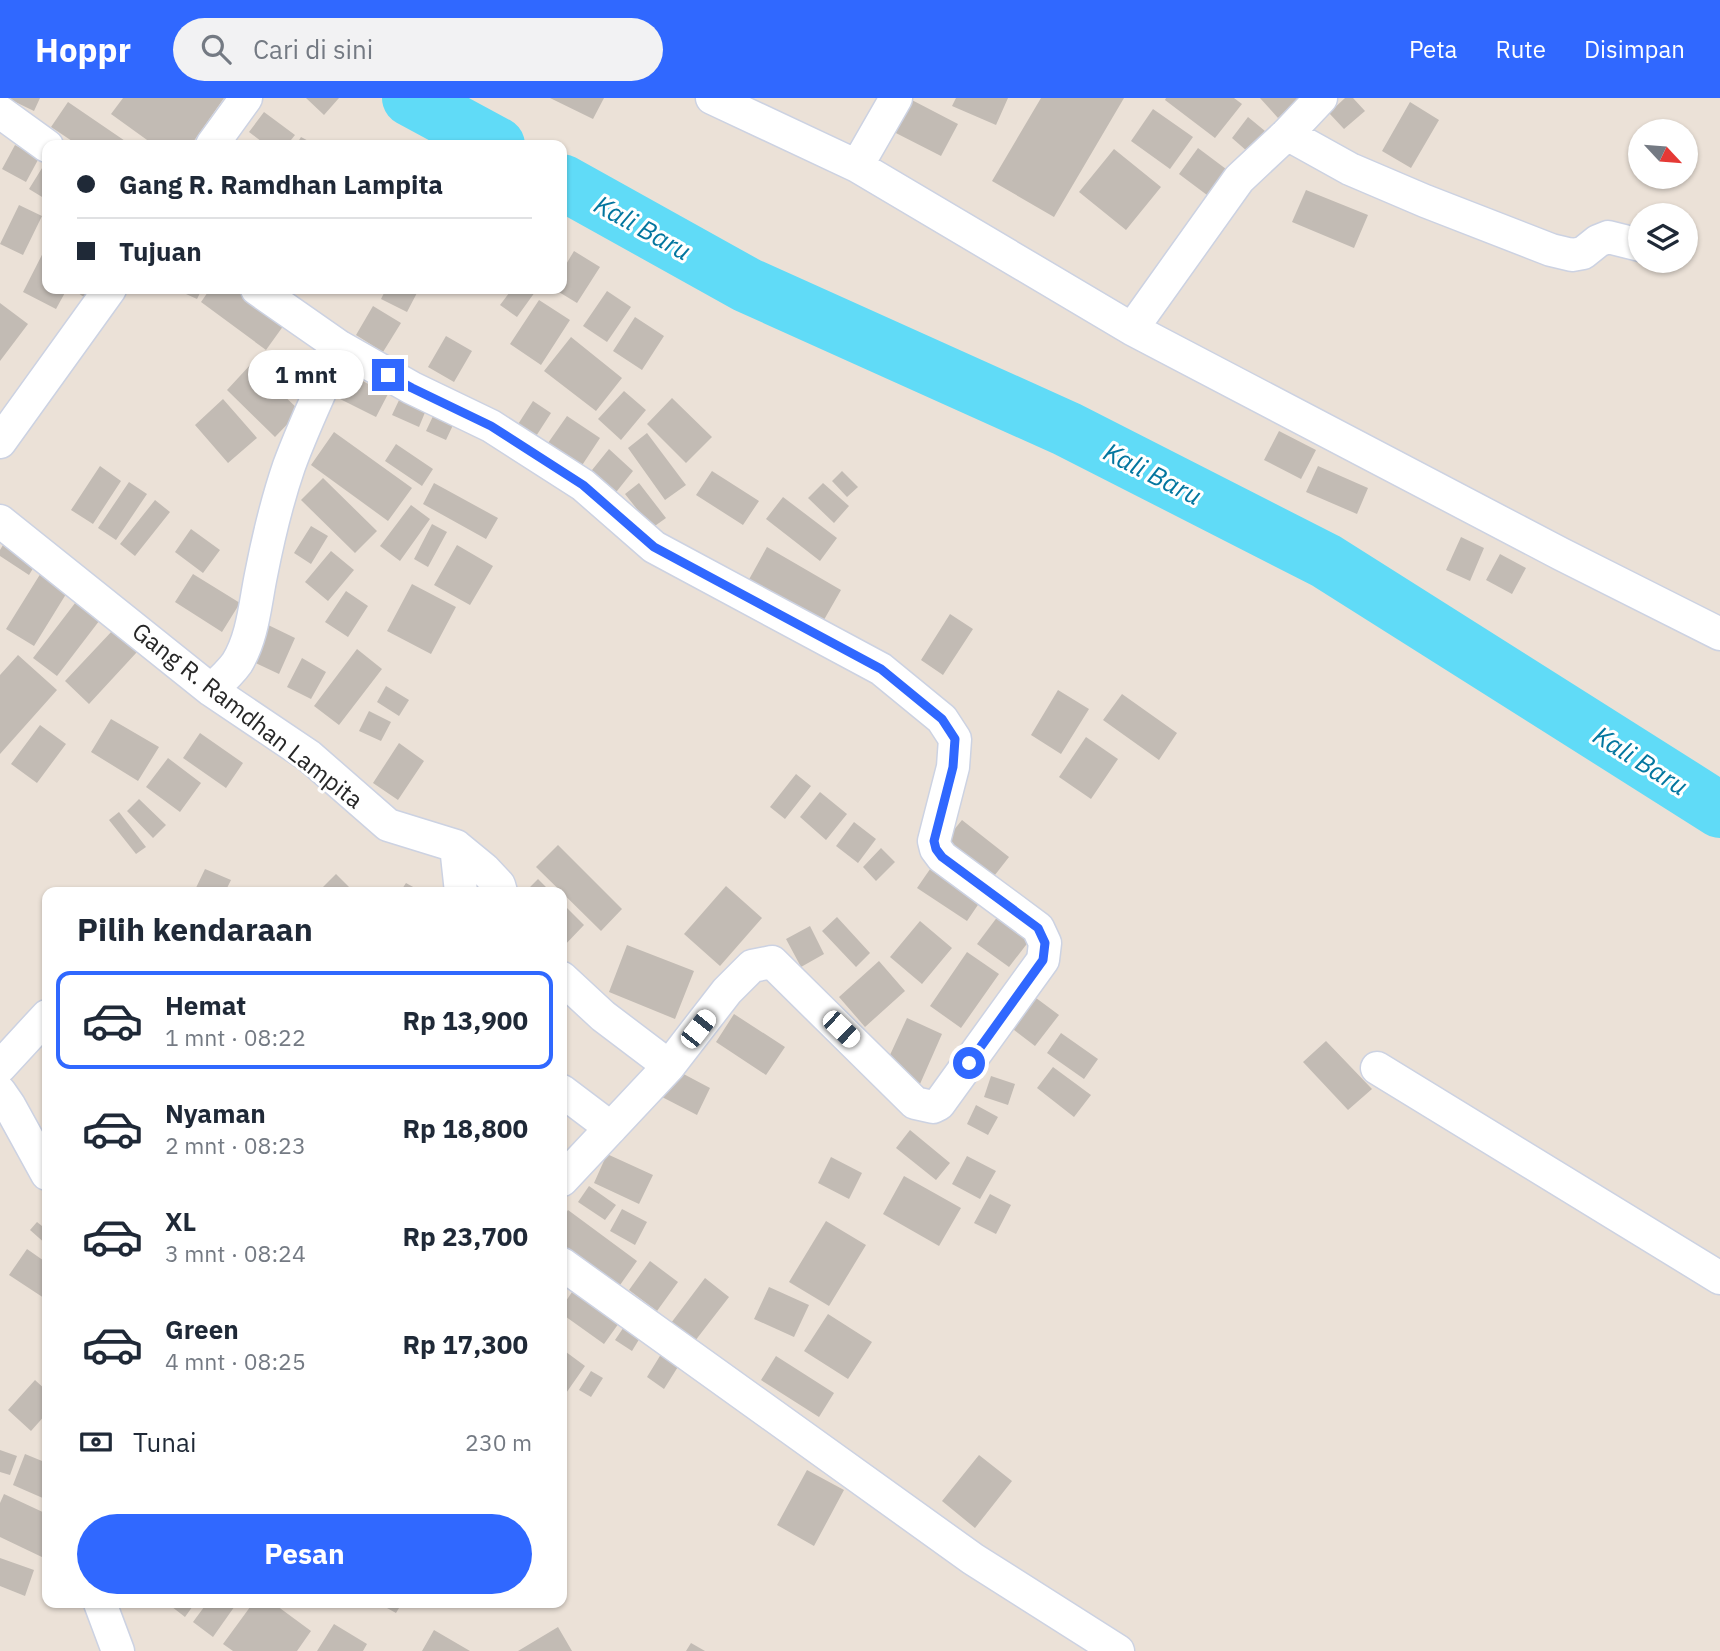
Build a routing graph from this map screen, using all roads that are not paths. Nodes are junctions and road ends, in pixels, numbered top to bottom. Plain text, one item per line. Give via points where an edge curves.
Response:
1 (246, 98) edge
2 (712, 98) edge
3 (896, 98) edge
4 (1321, 98) edge
5 (0, 112) edge
6 (1287, 134) junction
7 (216, 140) edge
8 (42, 142) edge
9 (857, 166) junction
10 (1628, 242) edge
11 (106, 294) edge
12 (264, 294) edge
13 (1132, 329) junction
14 (340, 347) junction
15 (0, 442) edge
16 (0, 521) edge
17 (1720, 634) edge
18 (211, 690) junction
19 (456, 846) junction
20 (460, 887) edge
21 (500, 887) edge
22 (567, 983) edge
23 (42, 1021) edge
24 (669, 1066) junction
25 (0, 1067) edge
26 (1377, 1068) dead end
27 (0, 1092) edge
28 (567, 1095) edge
29 (611, 1128) junction
30 (42, 1165) edge
31 (567, 1175) edge
32 (567, 1268) edge
33 (1720, 1278) edge
34 (102, 1608) edge
35 (118, 1651) edge
36 (1118, 1651) edge

1 - 7 street
2 - 9 street
3 - 9 street
4 - 6 street
5 - 8 street
6 - 10 street via 1350,169 1551,250 1572,255 1608,237
6 - 13 street via 1239,179
9 - 13 street
11 - 15 street
12 - 14 street
13 - 17 street
14 - 18 street via 289,466 246,643 238,662
14 - 24 street via 491,426 583,485 654,547 881,669 942,719 955,739 936,849 1038,928 1045,943 1043,960 939,1104 915,1103 772,962 752,966 727,991
16 - 18 street, Gang R. Ramdhan Lampita
18 - 19 street, Gang R. Ramdhan Lampita via 309,756 388,825
19 - 20 street
19 - 21 street, Gang R. Ramdhan Lampita
22 - 24 street
23 - 25 street
24 - 29 street
26 - 33 street
27 - 30 street
28 - 29 street
29 - 31 street
32 - 36 street via 973,1559
34 - 35 street

